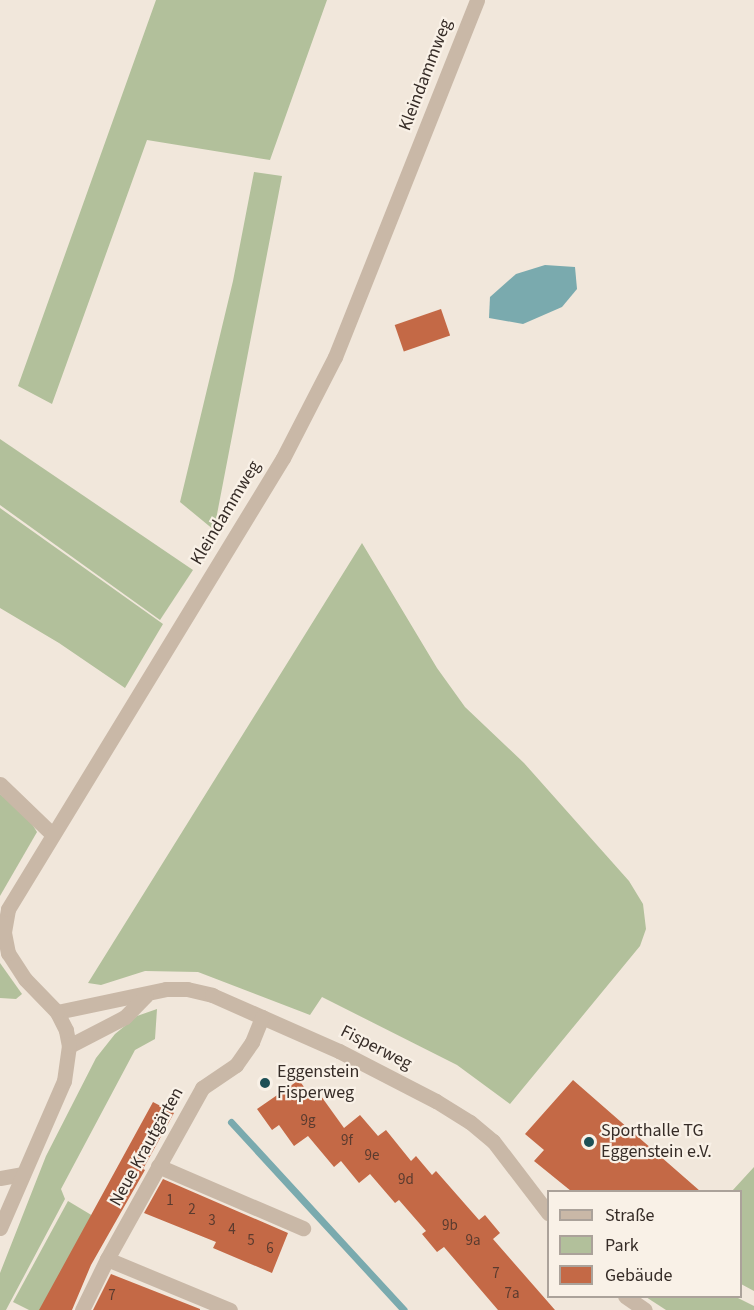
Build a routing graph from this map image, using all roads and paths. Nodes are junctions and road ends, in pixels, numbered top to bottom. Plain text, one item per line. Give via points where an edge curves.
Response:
1 (477, 0) edge
2 (0, 784) edge
3 (52, 834) junction
4 (146, 995) junction
5 (57, 1012) junction
6 (262, 1017) junction
7 (69, 1046) junction
8 (158, 1166) junction
9 (22, 1174) junction
10 (0, 1178) edge
11 (547, 1210) edge
12 (0, 1228) edge
13 (303, 1228) dead end
14 (107, 1259) junction
15 (628, 1298) edge
16 (82, 1310) edge
17 (230, 1310) edge
18 (645, 1310) edge

1 - 3 street, Kleindammweg via 335,357 283,458
2 - 3 street
3 - 5 street, Kleindammweg via 8,909 4,932 8,953 25,979
4 - 5 street, Fisperweg
4 - 6 street, Fisperweg via 166,989 187,989 212,995
4 - 7 street via 125,1017
5 - 7 street
6 - 8 street, Neue Krautgärten via 252,1042 236,1065 202,1088
6 - 11 street, Fisperweg via 349,1056 470,1122 493,1141
7 - 9 street via 63,1081
8 - 13 street
8 - 14 street, Neue Krautgärten
9 - 10 street
9 - 12 street
14 - 16 street, Neue Krautgärten
14 - 17 street
15 - 18 street

